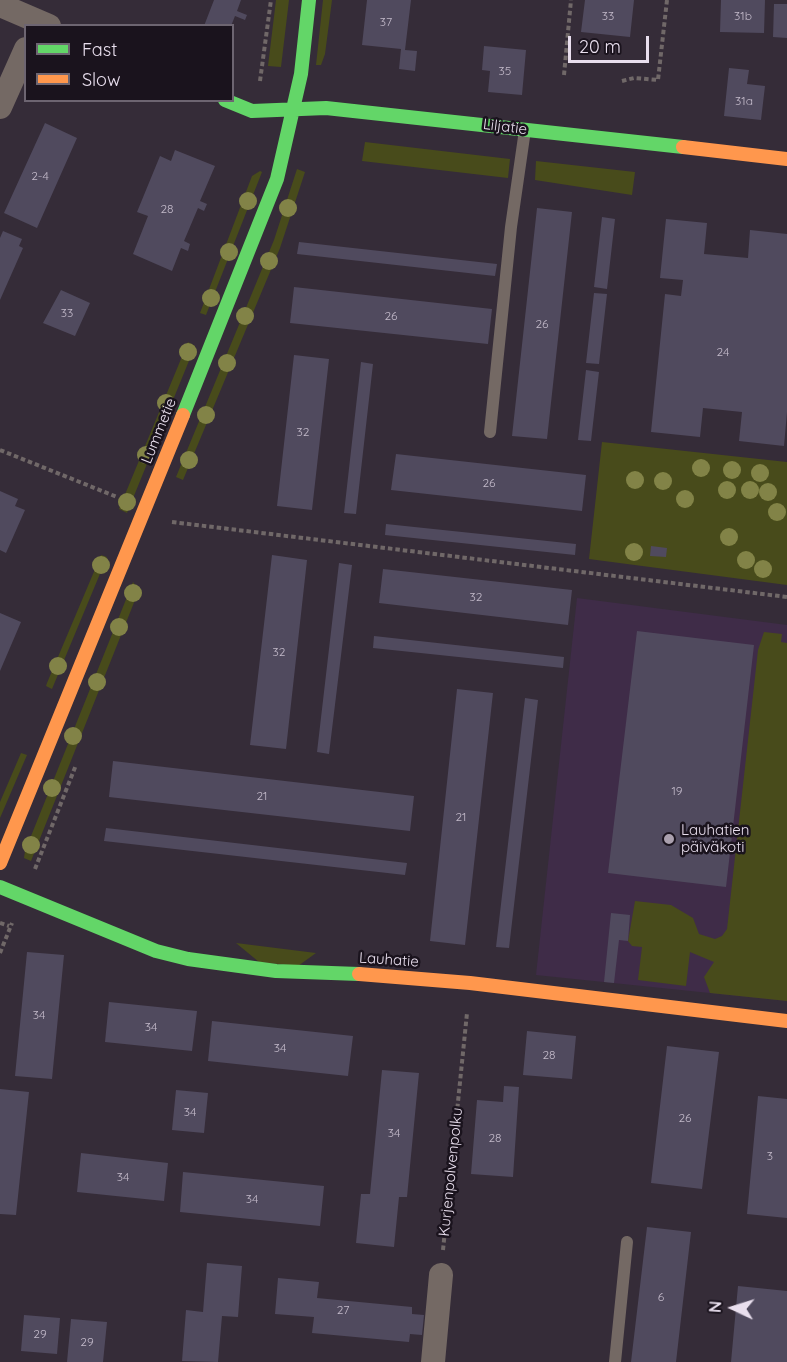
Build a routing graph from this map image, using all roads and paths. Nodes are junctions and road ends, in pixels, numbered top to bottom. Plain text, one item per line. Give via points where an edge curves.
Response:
1 (271, 0) edge
2 (309, 0) edge
3 (571, 0) edge
4 (667, 0) edge
5 (0, 5) edge
6 (41, 24) edge
7 (24, 53) edge
8 (564, 75) dead end
9 (622, 81) dead end
10 (230, 102) edge
11 (0, 107) edge
12 (295, 110) junction
13 (252, 111) junction
14 (525, 130) junction
15 (787, 159) edge
16 (490, 432) dead end
17 (0, 450) edge
18 (117, 496) dead end
19 (172, 522) dead end
20 (787, 597) edge
21 (0, 863) edge
22 (0, 887) edge
23 (0, 922) edge
24 (10, 926) dead end
25 (470, 983) junction
26 (787, 1021) edge
27 (627, 1242) dead end
28 (441, 1275) joint
29 (433, 1362) edge
30 (615, 1362) edge

1 - 13 path via 262,72
2 - 12 street, Lummetie
3 - 8 path
4 - 9 path via 658,80
5 - 6 street
7 - 11 street
10 - 13 street, Liljatie
12 - 13 street, Liljatie
12 - 14 street, Liljatie via 326,108
12 - 21 street, Lummetie via 277,179
14 - 15 street, Liljatie
14 - 16 lane
17 - 18 path
19 - 20 path
22 - 25 street, Lauhatie via 156,951 188,959 276,971
23 - 24 path
25 - 26 street, Lauhatie
25 - 28 path, Kurjenpolvenpolku
27 - 30 lane
28 - 29 street

